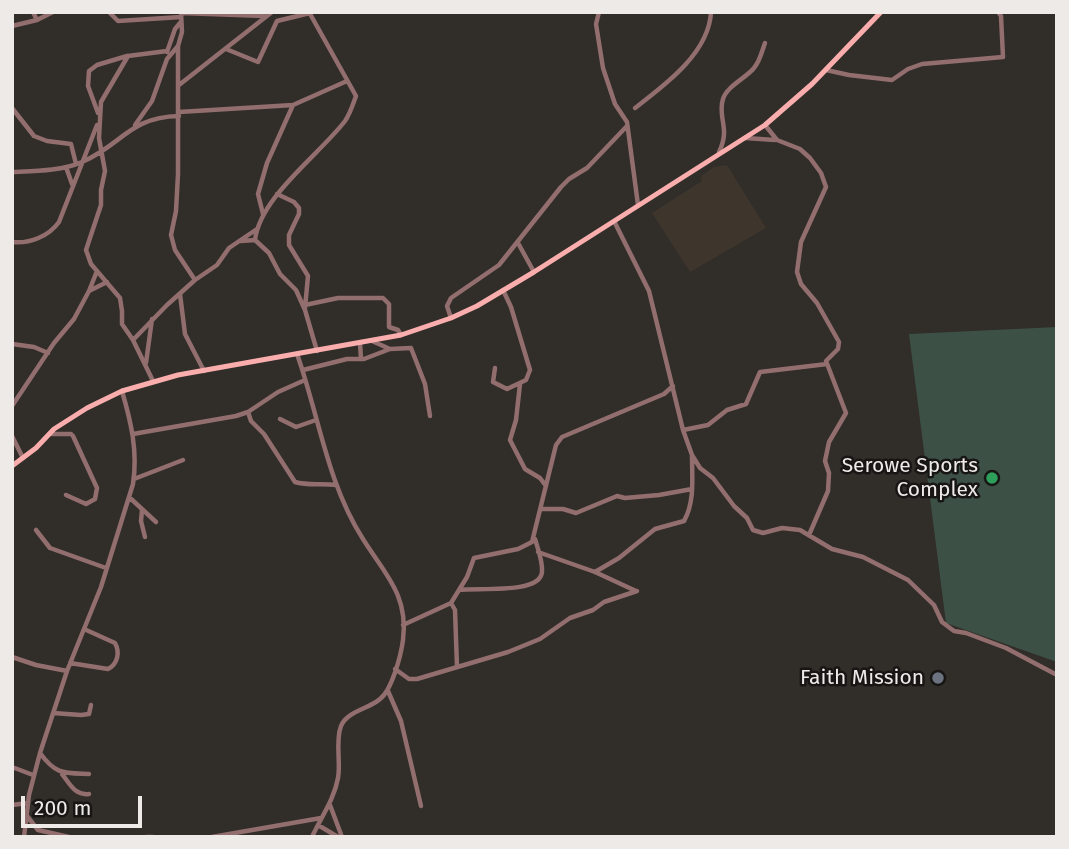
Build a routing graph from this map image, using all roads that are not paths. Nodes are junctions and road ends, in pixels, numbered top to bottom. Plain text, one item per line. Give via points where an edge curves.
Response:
1 (33, 12) edge
2 (53, 12) edge
3 (109, 12) edge
4 (272, 12) edge
5 (599, 12) edge
6 (711, 12) edge
7 (881, 12) edge
8 (998, 12) edge
9 (309, 13) edge
10 (181, 16) edge
11 (265, 16) junction
12 (37, 20) junction
13 (12, 26) edge
14 (765, 43) dead end
15 (178, 46) junction
16 (226, 49) junction
17 (167, 51) junction
18 (128, 56) junction
19 (167, 59) junction
20 (826, 70) junction
21 (347, 81) junction
22 (178, 85) junction
23 (293, 105) junction
24 (12, 108) edge
25 (635, 108) dead end
26 (179, 114) junction
27 (99, 118) junction
28 (765, 125) junction
29 (134, 126) junction
30 (627, 126) junction
31 (744, 138) junction
32 (777, 140) junction
33 (103, 150) junction
34 (719, 152) junction
35 (83, 162) junction
36 (76, 164) junction
37 (66, 167) junction
38 (12, 173) edge
39 (72, 185) junction
40 (278, 194) junction
41 (638, 205) junction
42 (263, 215) junction
43 (613, 220) junction
44 (257, 228) junction
45 (255, 240) junction
46 (240, 241) junction
47 (12, 243) edge
48 (518, 243) junction
49 (97, 271) junction
50 (534, 272) junction
51 (195, 280) junction
52 (107, 282) junction
53 (503, 290) junction
54 (89, 291) junction
55 (180, 294) junction
56 (305, 307) junction
57 (451, 318) junction
58 (152, 319) junction
59 (401, 335) junction
60 (133, 340) junction
61 (372, 341) junction
62 (360, 343) junction
63 (12, 344) edge
64 (390, 349) junction
65 (317, 351) junction
66 (48, 353) junction
67 (297, 354) junction
68 (361, 359) junction
69 (827, 364) junction
70 (146, 365) junction
71 (495, 368) dead end
72 (303, 370) junction
73 (204, 371) junction
74 (305, 380) junction
75 (153, 381) junction
76 (520, 383) junction
77 (673, 386) junction
78 (122, 391) junction
79 (12, 406) edge
80 (248, 412) junction
81 (430, 416) dead end
82 (280, 419) dead end
83 (316, 420) junction
84 (683, 430) junction
85 (51, 434) junction
86 (133, 434) junction
87 (12, 437) edge
88 (692, 455) junction
89 (23, 458) junction
90 (183, 460) dead end
91 (12, 466) edge
92 (133, 479) junction
93 (336, 485) junction
94 (546, 486) junction
95 (692, 489) junction
96 (66, 495) dead end
97 (129, 496) junction
98 (143, 509) junction
99 (541, 509) junction
100 (156, 522) dead end
101 (36, 530) dead end
102 (809, 535) junction
103 (145, 537) dead end
104 (535, 538) junction
105 (538, 552) junction
106 (106, 568) junction
107 (595, 572) junction
108 (457, 590) junction
109 (451, 603) junction
110 (403, 625) junction
111 (84, 629) junction
112 (12, 657) edge
113 (70, 663) junction
114 (457, 667) junction
115 (395, 669) junction
116 (67, 671) junction
117 (1057, 675) edge
118 (388, 691) junction
119 (91, 705) dead end
120 (53, 713) junction
121 (40, 753) junction
122 (12, 766) edge
123 (61, 773) junction
124 (89, 774) dead end
125 (33, 775) junction
126 (89, 794) dead end
127 (28, 803) junction
128 (12, 805) edge
129 (329, 805) junction
130 (421, 806) dead end
131 (26, 815) junction
132 (321, 818) junction
133 (318, 825) junction
134 (24, 835) edge
135 (31, 837) edge
136 (69, 837) edge
137 (146, 837) edge
138 (153, 837) edge
139 (212, 837) edge
140 (313, 837) edge
141 (340, 837) edge

1 - 12 street
2 - 12 street
3 - 10 street via 118,21
4 - 11 street
5 - 30 street via 596,24 603,68
6 - 25 street via 709,30 698,48
7 - 20 main road
8 - 20 street via 1003,57 922,64 892,80
9 - 16 street via 277,21 258,62
9 - 21 street
10 - 11 street
10 - 15 street
10 - 17 street
11 - 16 street
12 - 13 street
14 - 34 street via 758,63 724,95 726,135
15 - 19 street
15 - 22 street
16 - 22 street
17 - 18 street
17 - 19 street
18 - 27 street via 104,95
18 - 27 street via 89,71 88,86
19 - 29 street via 152,101
20 - 28 main road
21 - 23 street
21 - 40 street via 356,96 346,119
22 - 26 street
23 - 26 street
23 - 42 street via 258,194
24 - 36 street via 34,136 71,145
26 - 29 street
26 - 51 street via 171,235 175,250
27 - 33 street
27 - 35 street
28 - 31 main road
28 - 32 street
29 - 33 street
30 - 41 street
30 - 48 street via 587,168 561,187
31 - 32 street
31 - 34 main road
32 - 69 street via 800,149 825,181 801,242 797,272 839,342
33 - 35 street
33 - 49 street via 101,202 86,250
34 - 41 main road
35 - 36 street
35 - 39 street
36 - 37 street
37 - 38 street
37 - 39 street
39 - 47 street via 52,232
40 - 42 street
40 - 56 street via 299,208 289,246 308,276
41 - 43 main road
42 - 44 street
43 - 50 main road
43 - 77 street via 649,291
44 - 45 street
44 - 46 street
45 - 46 street
45 - 56 street
46 - 51 street
48 - 50 street
48 - 57 street via 499,265 451,298 447,306
49 - 52 street
49 - 54 street
50 - 53 main road
51 - 55 street
52 - 54 street
52 - 60 street via 120,298 122,324
53 - 57 main road
53 - 76 street via 529,362 529,375
54 - 66 street
55 - 58 street
55 - 73 street via 185,334
56 - 59 street via 338,298 383,298 389,304 389,327
56 - 65 street
57 - 59 main road
58 - 60 street
58 - 70 street
59 - 61 main road
60 - 70 street
61 - 62 main road
61 - 64 street
62 - 65 main road
62 - 68 street
63 - 66 street
64 - 68 street
64 - 81 street via 411,348 425,384
65 - 67 main road
66 - 79 street
67 - 72 street
67 - 73 main road
68 - 72 street
69 - 84 street via 760,372 746,404 727,410 708,425
69 - 102 street via 846,413 829,442 825,461 828,491
70 - 75 street
71 - 76 street via 495,384 509,389
72 - 74 street
73 - 75 main road
74 - 80 street
74 - 83 street
75 - 78 main road
76 - 94 street via 510,440 525,469
77 - 84 street
77 - 94 street via 662,395 562,437
78 - 85 main road
78 - 86 street
80 - 86 street
80 - 93 street via 295,482
82 - 83 street via 296,427
83 - 93 street
84 - 88 street
85 - 89 main road
85 - 96 street via 74,436 97,488 95,499 86,504
86 - 92 street
87 - 89 street
88 - 95 street
88 - 102 street via 753,530 769,533 791,528
89 - 91 main road
90 - 92 street
92 - 97 street
93 - 110 street via 363,541 391,579
94 - 99 street
95 - 99 street via 617,496 576,513
95 - 107 street via 684,522 655,529
97 - 98 street
97 - 106 street
98 - 100 street
98 - 103 street
99 - 104 street
101 - 106 street via 50,548
102 - 117 street via 908,580 954,631 1006,648
104 - 105 street
104 - 108 street via 524,547 474,558
105 - 107 street
105 - 108 street via 542,574 534,582 510,589
106 - 111 street
107 - 114 street via 637,591 570,618 520,648
108 - 109 street
109 - 110 street
109 - 114 street
110 - 115 street
111 - 113 street
111 - 113 street via 115,643 116,660 108,669
112 - 116 street
113 - 116 street
114 - 115 street via 412,680
115 - 118 street
116 - 120 street
118 - 129 street via 345,719 340,728 338,777
118 - 130 street via 401,721
119 - 120 street via 83,715
120 - 121 street
121 - 123 street
121 - 125 street
122 - 125 street
123 - 124 street
123 - 126 street via 75,791
125 - 127 street
127 - 128 street
127 - 131 street
129 - 132 street
129 - 141 street
131 - 134 street
131 - 136 street via 38,830
132 - 133 street
132 - 139 street
133 - 140 street
133 - 141 street
134 - 135 street
137 - 138 street

